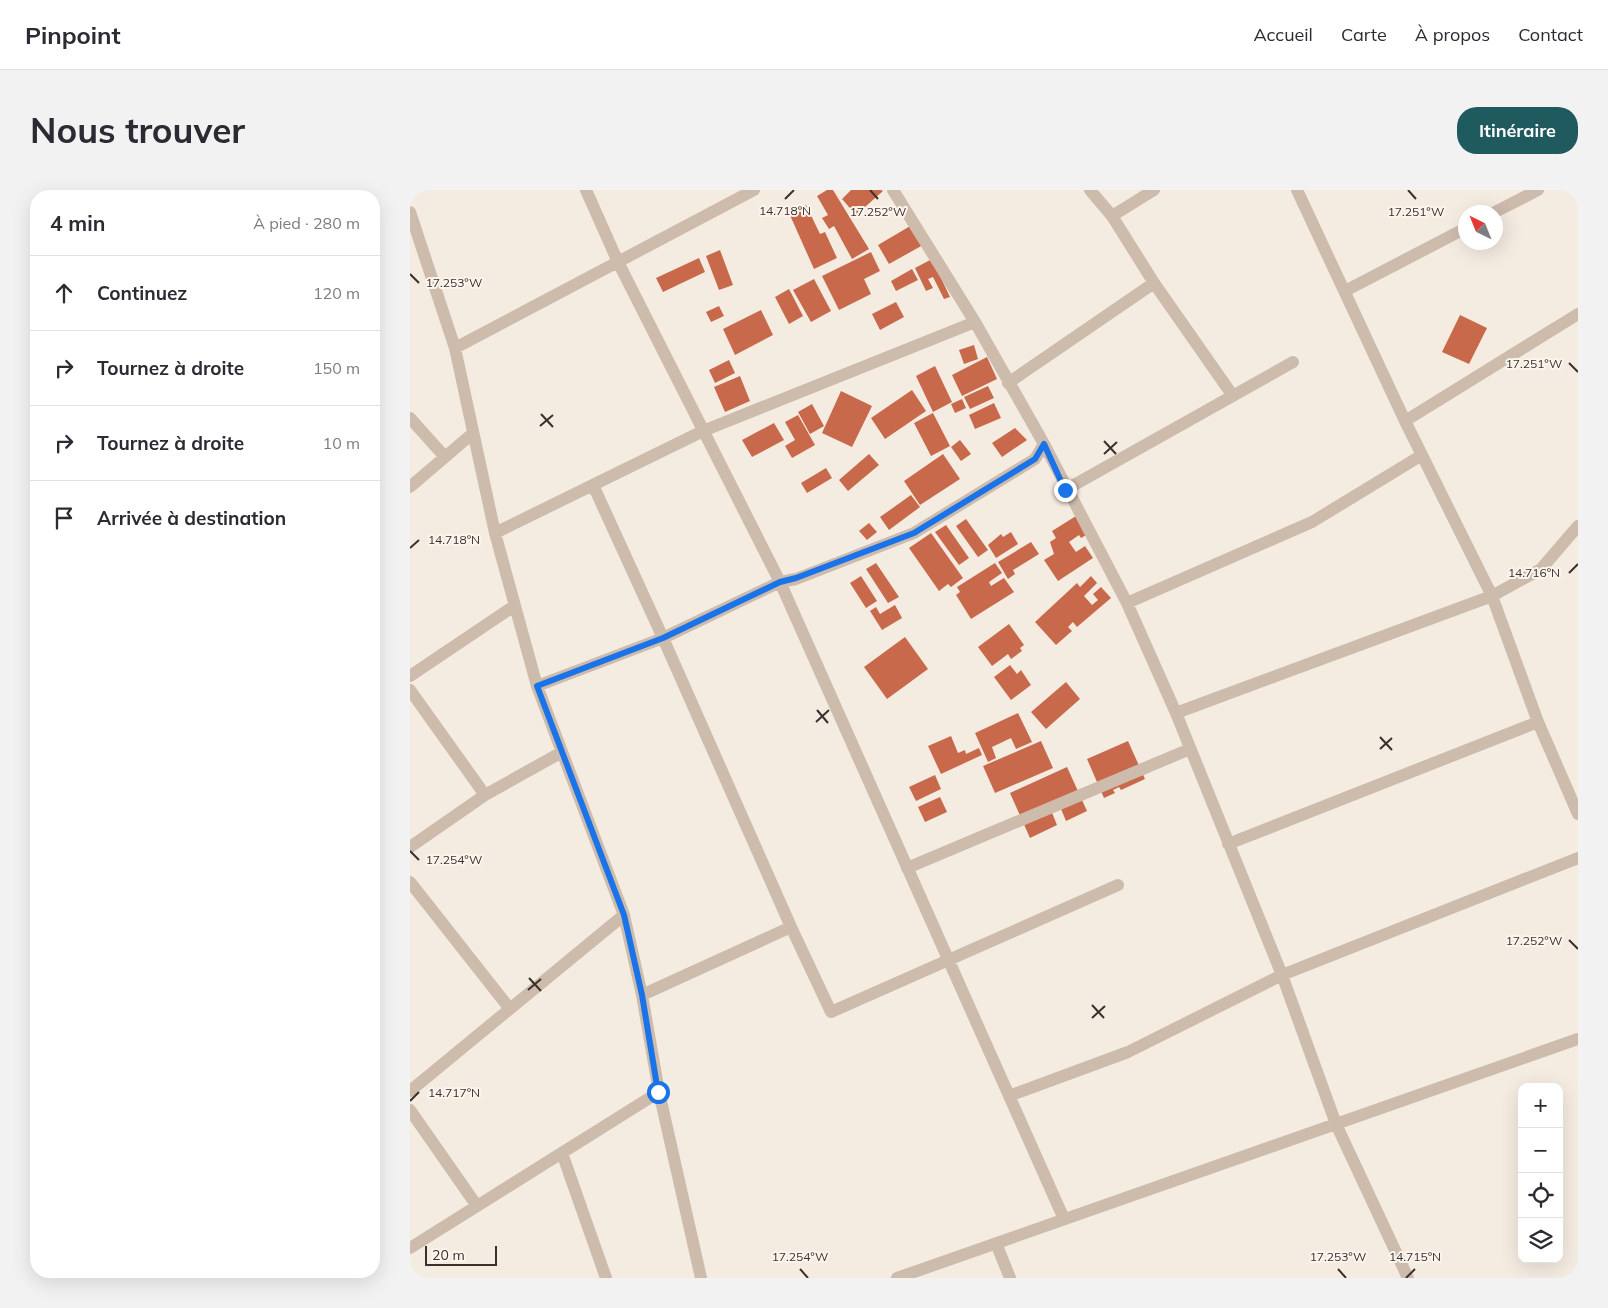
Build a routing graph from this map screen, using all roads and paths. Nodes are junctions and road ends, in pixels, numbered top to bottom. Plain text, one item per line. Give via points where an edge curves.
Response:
1 (586, 190) edge
2 (754, 190) edge
3 (893, 190) edge
4 (1090, 190) edge
5 (1154, 190) edge
6 (1297, 190) edge
7 (1538, 190) edge
8 (1503, 208) edge
9 (410, 212) edge
10 (1112, 216) junction
11 (1458, 232) edge
12 (618, 262) junction
13 (1154, 283) junction
14 (1345, 291) junction
15 (1578, 314) edge
16 (975, 322) junction
17 (455, 348) junction
18 (1293, 362) dead end
19 (1008, 383) junction
20 (1233, 396) junction
21 (410, 418) edge
22 (1405, 422) junction
23 (703, 431) junction
24 (472, 434) junction
25 (1044, 444) junction
26 (1422, 455) junction
27 (445, 457) junction
28 (592, 484) junction
29 (410, 487) edge
30 (1065, 490) junction
31 (1578, 526) edge
32 (495, 533) junction
33 (780, 582) junction
34 (1492, 596) junction
35 (1127, 603) junction
36 (514, 606) junction
37 (663, 638) junction
38 (410, 676) edge
39 (537, 686) junction
40 (410, 690) edge
41 (1176, 713) junction
42 (1538, 722) junction
43 (1190, 749) junction
44 (562, 752) junction
45 (485, 795) junction
46 (1578, 814) edge
47 (1228, 844) junction
48 (410, 847) edge
49 (1578, 858) edge
50 (907, 868) junction
51 (410, 882) edge
52 (1118, 885) dead end
53 (624, 915) junction
54 (791, 927) junction
55 (948, 959) junction
56 (1282, 975) junction
57 (642, 995) junction
58 (510, 1009) junction
59 (1578, 1039) edge
60 (410, 1091) edge
61 (658, 1092) junction
62 (1009, 1096) junction
63 (410, 1110) edge
64 (1336, 1124) junction
65 (562, 1153) junction
66 (477, 1206) junction
67 (1064, 1219) junction
68 (996, 1243) junction
69 (410, 1248) edge
70 (606, 1278) edge
71 (701, 1278) edge
72 (897, 1278) edge
73 (1010, 1278) edge
74 (1408, 1278) edge

1 - 12 street
2 - 12 street
3 - 16 street
4 - 10 street
5 - 10 street
6 - 14 street
7 - 8 street
9 - 17 street
10 - 13 street
11 - 14 street
12 - 17 street
12 - 23 street
13 - 19 street
13 - 20 street
14 - 22 street
15 - 22 street
16 - 19 street
16 - 23 street
17 - 24 street
18 - 20 street
19 - 25 street
20 - 30 street
21 - 27 street
22 - 26 street
23 - 28 street
23 - 33 street
24 - 27 street
24 - 32 street
25 - 30 street
25 - 33 street via 1035,459 914,533
26 - 34 street
26 - 35 street via 1312,522
27 - 29 street
28 - 32 street
28 - 37 street
30 - 35 street
31 - 34 street via 1541,569
32 - 36 street
33 - 37 street
33 - 50 street
34 - 41 street
34 - 42 street
35 - 41 street
36 - 38 street
36 - 39 street
37 - 39 street
37 - 54 street
39 - 44 street
40 - 45 street
41 - 43 street
42 - 46 street
42 - 47 street
43 - 47 street
43 - 50 street
44 - 45 street
44 - 53 street
45 - 48 street
47 - 56 street
49 - 56 street
50 - 55 street
51 - 58 street
52 - 55 street
53 - 57 street
53 - 58 street
54 - 55 street via 831,1012
54 - 57 street
55 - 62 street
56 - 62 street via 1128,1052
56 - 64 street
57 - 61 street
58 - 60 street
59 - 64 street
61 - 65 street
61 - 71 street
62 - 67 street
63 - 66 street
64 - 67 street
64 - 74 street
65 - 66 street
65 - 70 street
66 - 69 street
67 - 68 street
68 - 72 street
68 - 73 street

